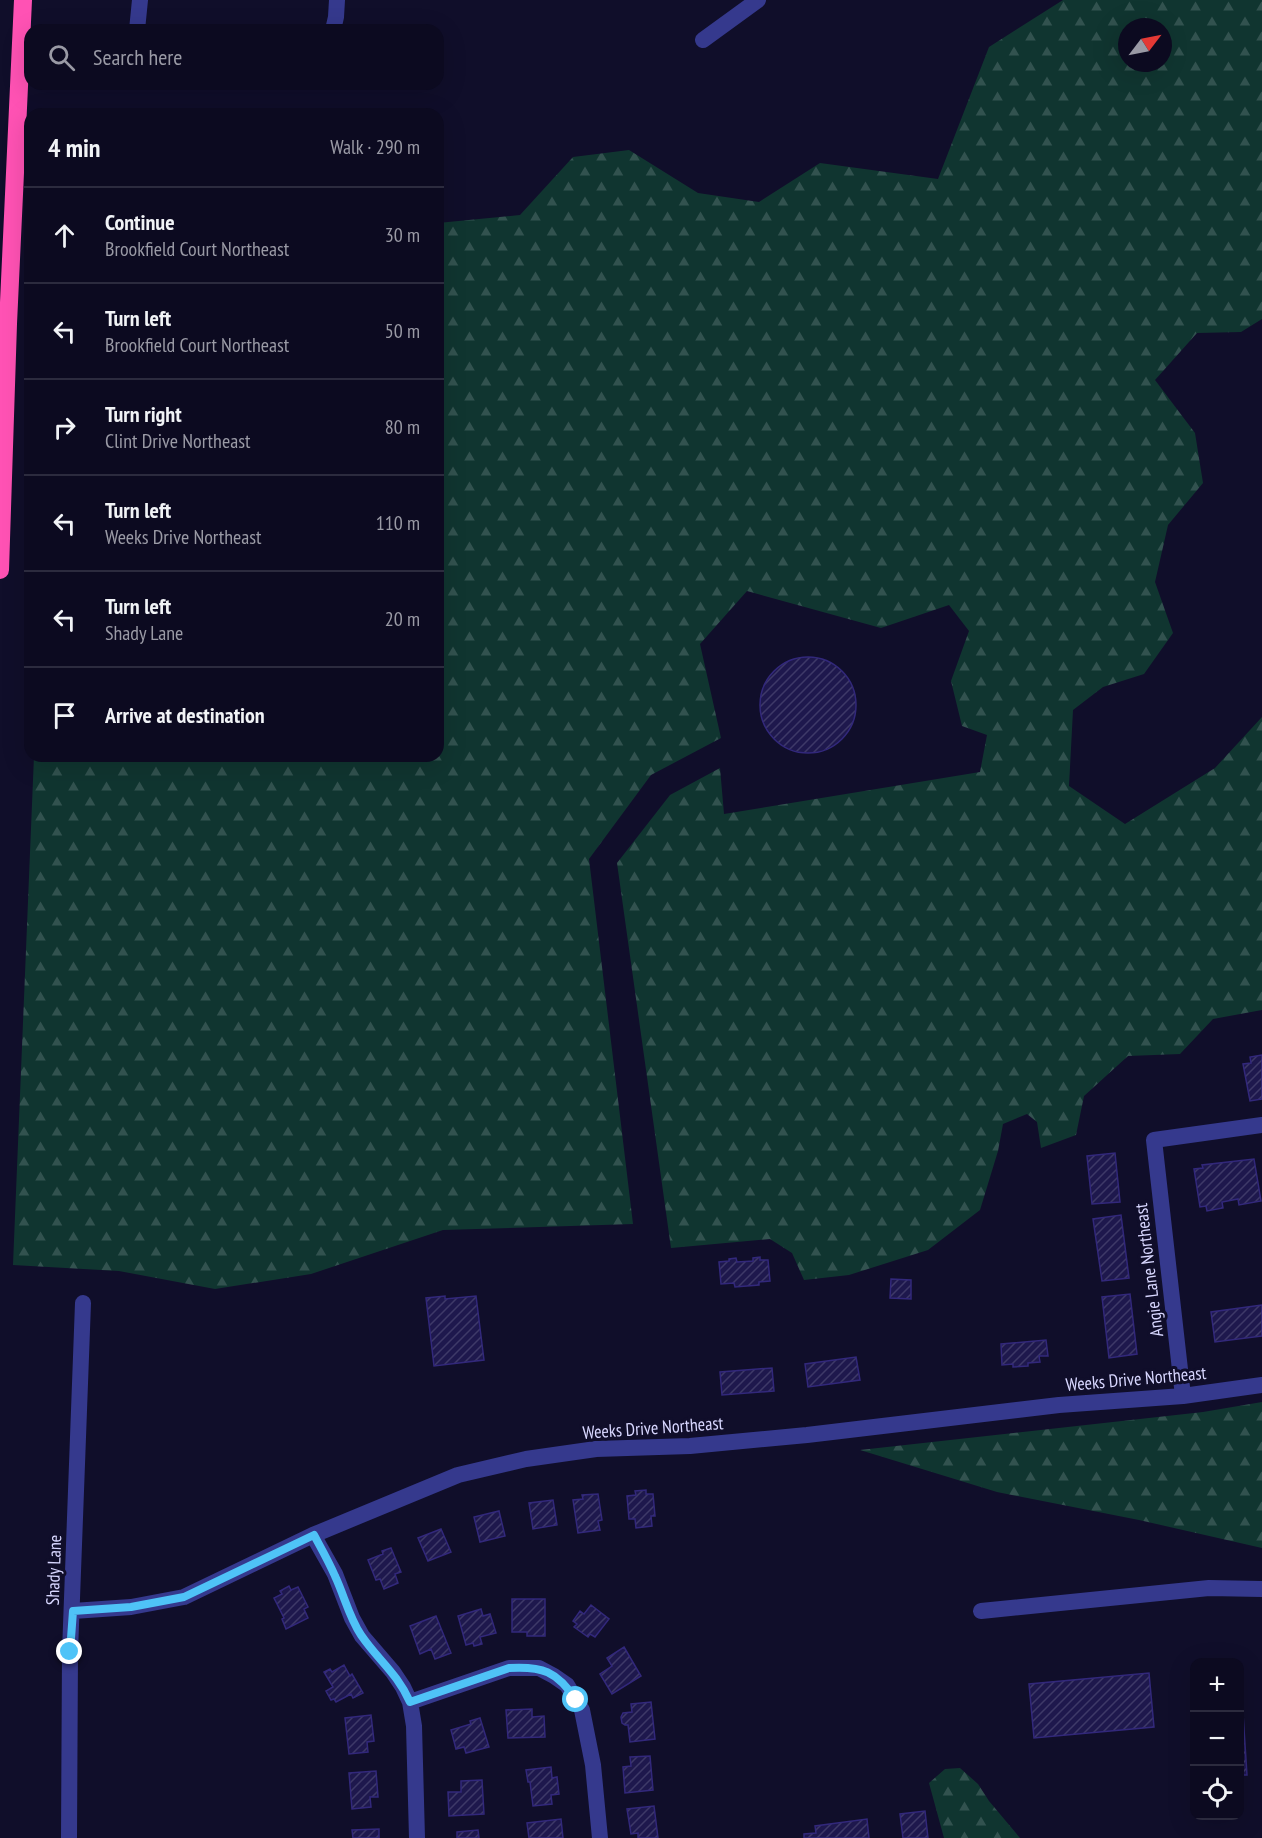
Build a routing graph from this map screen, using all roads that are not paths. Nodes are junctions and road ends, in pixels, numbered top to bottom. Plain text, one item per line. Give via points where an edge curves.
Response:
1 (23, 0) edge
2 (140, 0) edge
3 (337, 0) edge
4 (758, 0) edge
5 (138, 24) edge
6 (334, 24) edge
7 (703, 40) dead end
8 (0, 570) edge
9 (1262, 1125) edge
10 (83, 1303) dead end
11 (1262, 1385) edge
12 (1183, 1395) junction
13 (314, 1535) junction
14 (1262, 1589) edge
15 (73, 1611) junction
16 (981, 1611) dead end
17 (410, 1702) junction
18 (69, 1838) edge
19 (417, 1838) edge
20 (600, 1838) edge

1 - 8 highway
2 - 5 street
3 - 6 street
4 - 7 street
9 - 12 street, Angie Lane Northeast via 1154,1140
10 - 15 street, Shady Lane
11 - 12 street, Weeks Drive Northeast
12 - 13 street, Weeks Drive Northeast via 690,1446 596,1449 526,1459 458,1476
13 - 15 street, Weeks Drive Northeast via 184,1597 131,1607
13 - 17 street via 362,1636 393,1672
14 - 16 street via 1209,1588
15 - 18 street, Shady Lane
17 - 19 street
17 - 20 street via 509,1668 539,1668 567,1685 582,1710 593,1765

